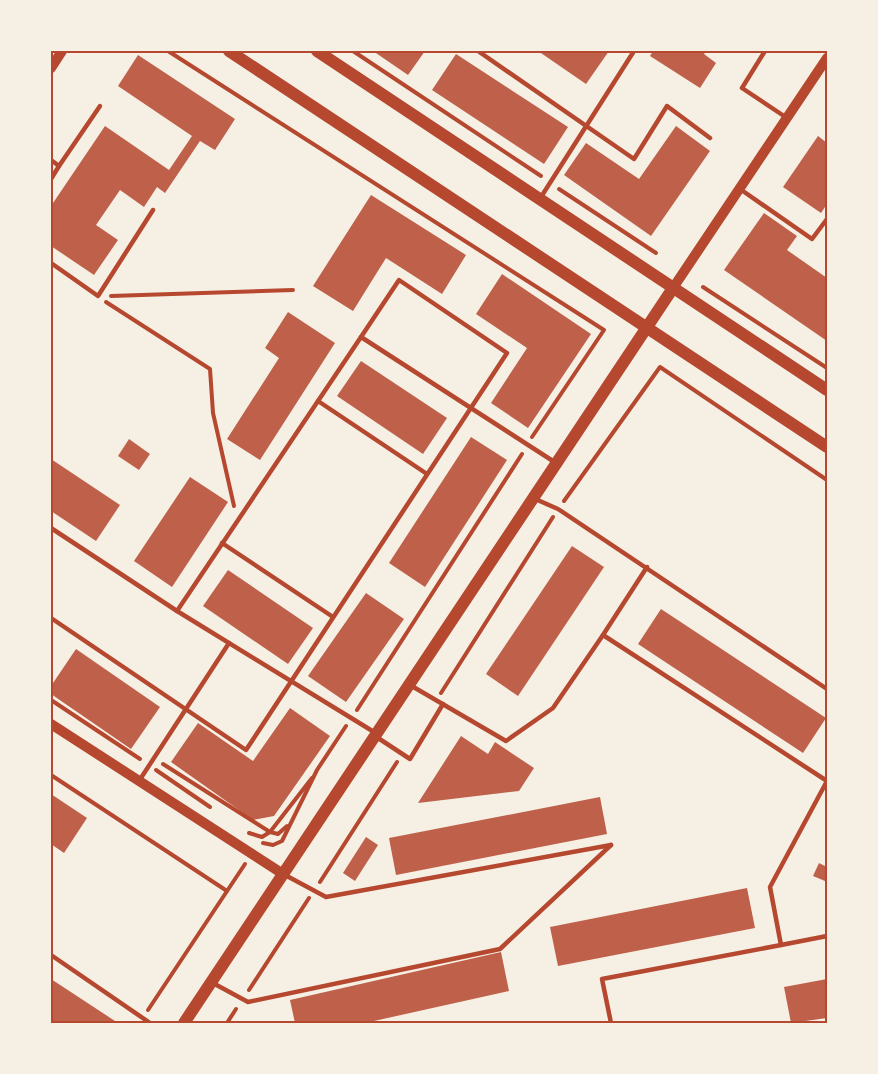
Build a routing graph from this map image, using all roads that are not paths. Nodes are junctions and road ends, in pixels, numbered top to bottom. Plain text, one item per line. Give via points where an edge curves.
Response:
1 (62, 51) edge
2 (229, 51) edge
3 (317, 51) edge
4 (478, 51) edge
5 (634, 51) edge
6 (765, 51) edge
7 (827, 58) edge
8 (51, 68) edge
9 (100, 106) dead end
10 (787, 118) junction
11 (585, 125) junction
12 (710, 138) dead end
13 (51, 160) edge
14 (59, 166) junction
15 (51, 179) edge
16 (740, 189) junction
17 (540, 200) junction
18 (153, 210) dead end
19 (827, 219) edge
20 (51, 263) edge
21 (673, 288) junction
22 (647, 328) junction
23 (361, 338) junction
24 (827, 390) edge
25 (318, 401) junction
26 (470, 409) junction
27 (827, 447) edge
28 (556, 463) junction
29 (427, 474) junction
30 (533, 498) junction
31 (51, 528) edge
32 (222, 543) junction
33 (647, 567) junction
34 (177, 611) junction
35 (333, 617) junction
36 (51, 618) edge
37 (603, 635) junction
38 (229, 643) junction
39 (291, 681) junction
40 (410, 685) junction
41 (827, 689) edge
42 (443, 704) junction
43 (186, 709) junction
44 (51, 724) edge
45 (376, 735) junction
46 (139, 781) junction
47 (827, 781) edge
48 (283, 874) junction
49 (827, 936) edge
50 (781, 945) junction
51 (51, 955) edge
52 (211, 982) junction
53 (150, 1023) edge
54 (184, 1023) edge
55 (610, 1023) edge

1 - 8 street
2 - 22 main road
3 - 17 main road
4 - 11 lane
5 - 11 lane
6 - 10 lane via 742,88
7 - 10 street
9 - 14 lane
10 - 16 street
11 - 12 lane via 634,159 667,106
11 - 17 lane
13 - 14 lane
14 - 15 lane
16 - 19 lane via 812,239
16 - 21 street
17 - 21 main road
18 - 20 lane via 98,297
21 - 22 main road
21 - 24 main road
22 - 27 main road
22 - 28 main road
23 - 25 lane
23 - 26 lane
23 - 26 lane via 399,280 507,353
25 - 29 lane
25 - 32 lane
26 - 28 lane
26 - 29 lane
28 - 30 main road
29 - 35 lane
30 - 33 lane via 558,509
30 - 40 main road
31 - 34 lane
32 - 34 lane
32 - 35 lane
33 - 37 lane
33 - 41 lane
34 - 38 lane
35 - 39 lane
36 - 43 lane
37 - 42 lane via 554,708 506,741
37 - 47 lane
38 - 39 lane
38 - 43 lane
39 - 43 lane via 246,750
39 - 45 lane
40 - 42 lane
40 - 45 main road
42 - 45 lane via 410,759
43 - 46 lane
44 - 46 street
45 - 48 main road
46 - 48 street
47 - 50 lane via 770,887
48 - 52 main road
48 - 52 lane via 326,897 611,845 500,949 248,1002
49 - 50 lane
50 - 55 lane via 602,980
51 - 53 lane
52 - 54 main road

